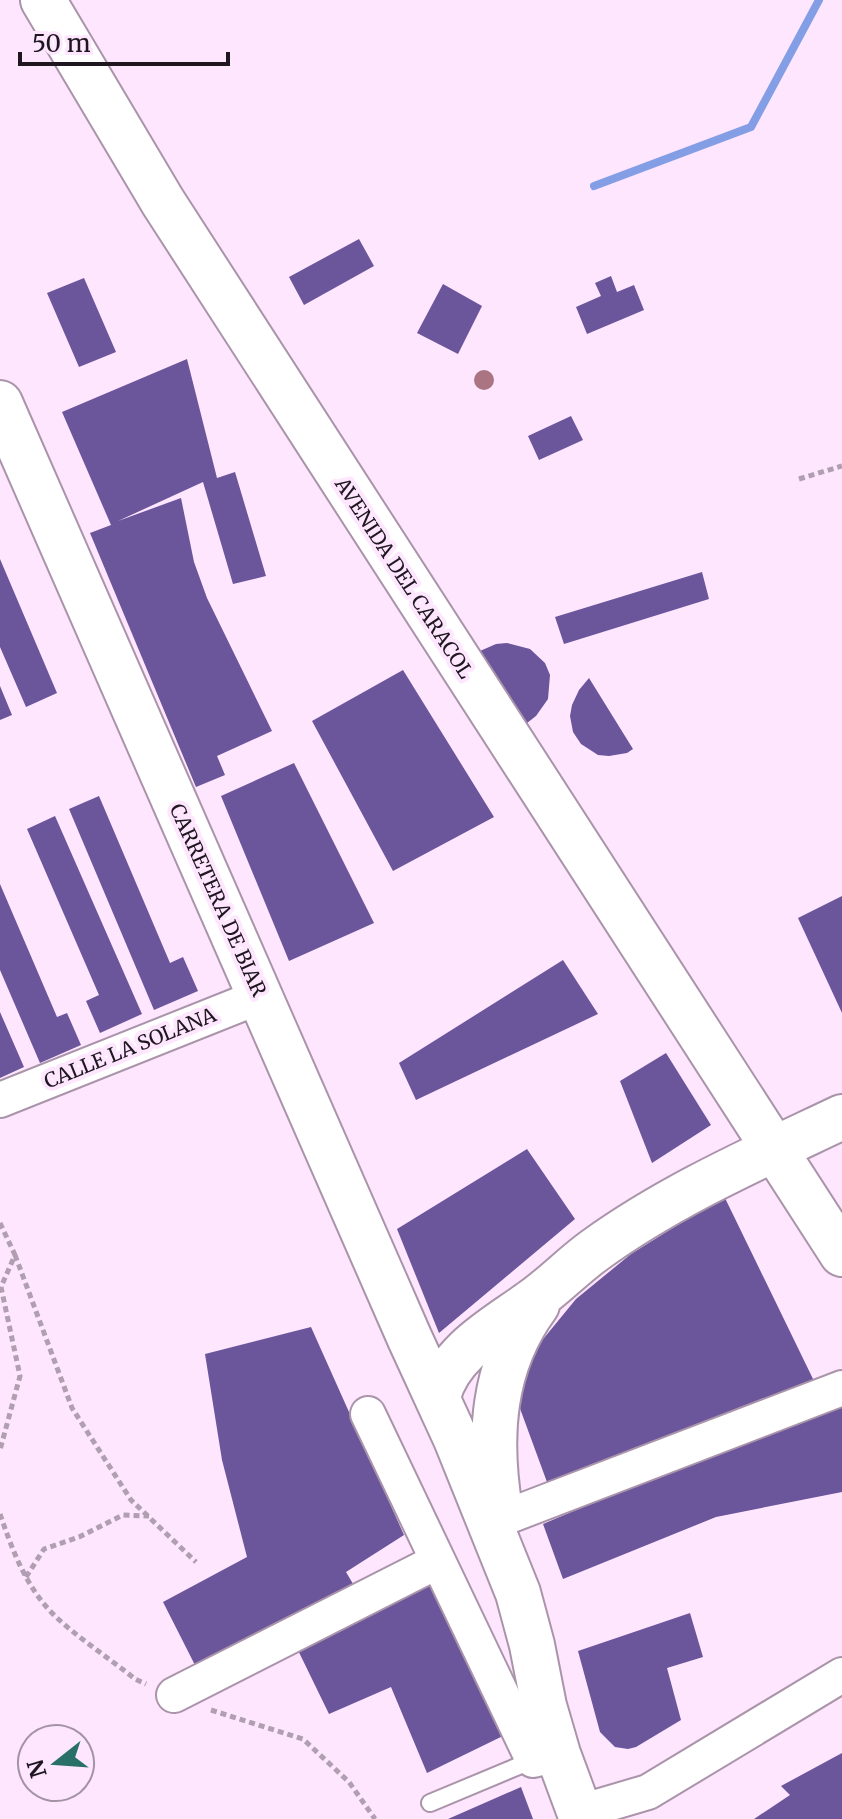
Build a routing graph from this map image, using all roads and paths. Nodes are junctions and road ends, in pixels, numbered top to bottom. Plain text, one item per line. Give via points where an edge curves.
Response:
1 (43, 0) edge
2 (0, 403) edge
3 (842, 466) edge
4 (799, 479) dead end
5 (261, 996) junction
6 (0, 1100) edge
7 (842, 1117) edge
8 (776, 1148) junction
9 (0, 1223) edge
10 (842, 1254) edge
11 (15, 1255) junction
12 (548, 1290) junction
13 (410, 1339) junction
14 (469, 1348) junction
15 (501, 1377) junction
16 (842, 1388) edge
17 (438, 1397) junction
18 (368, 1414) dead end
19 (0, 1450) edge
20 (149, 1516) junction
21 (501, 1519) junction
22 (438, 1561) junction
23 (196, 1562) dead end
24 (26, 1578) dead end
25 (518, 1593) junction
26 (842, 1675) edge
27 (174, 1695) dead end
28 (545, 1757) junction
29 (430, 1803) dead end
30 (599, 1813) edge

1 - 8 main road, AVENIDA DEL CARACOL via 185,237
2 - 5 main road, CARRETERA DE BIAR
3 - 4 path
5 - 6 street, CALLE LA SOLANA
5 - 13 main road, CARRETERA DE BIAR
7 - 8 main road
8 - 10 main road, AVENIDA DEL CARACOL
8 - 12 main road via 629,1228
9 - 11 path
11 - 19 path via 1,1287 20,1376
11 - 20 path via 72,1408 131,1500
12 - 14 main road
12 - 15 main road via 520,1331
13 - 14 main road via 432,1351
13 - 17 main road, CARRETERA DE BIAR
14 - 17 main road via 442,1380
15 - 17 main road via 470,1404
15 - 21 main road via 493,1442
16 - 21 street
17 - 25 main road, CARRETERA DE BIAR
18 - 22 street
20 - 23 path
20 - 24 path via 123,1515 44,1549
21 - 25 main road
22 - 27 street
22 - 28 street
25 - 28 main road
26 - 30 street via 648,1792
28 - 29 lane
28 - 30 main road

